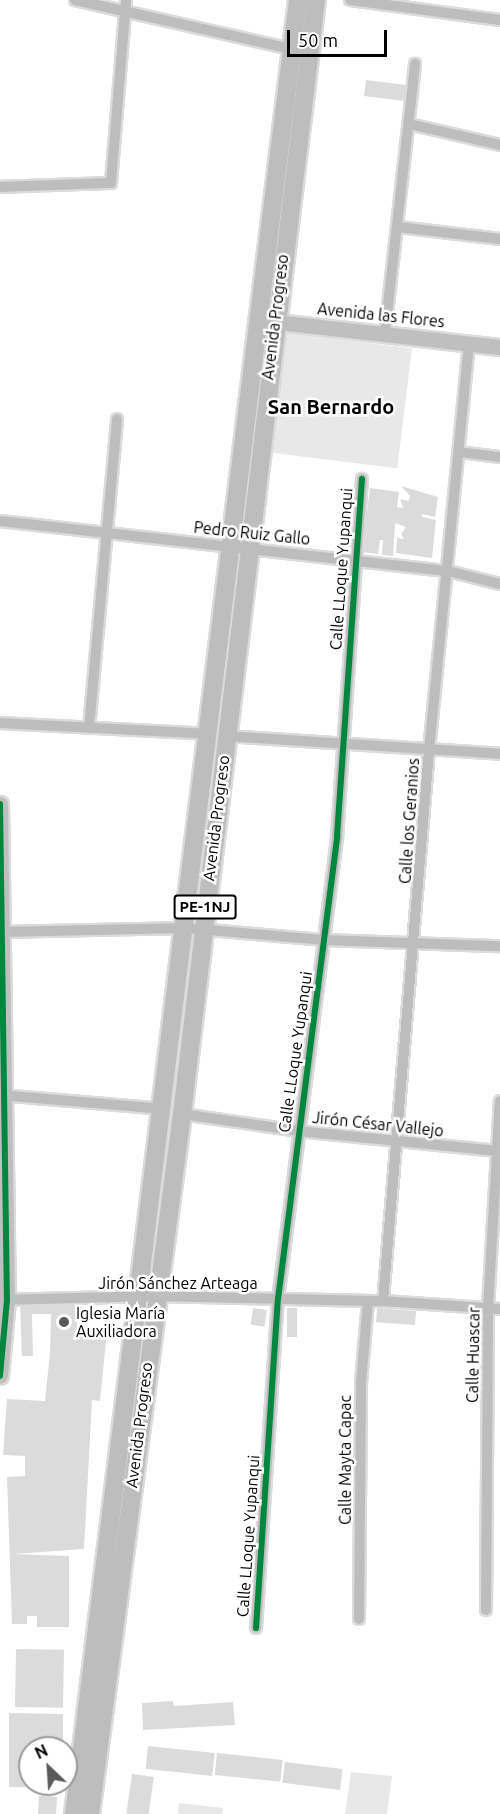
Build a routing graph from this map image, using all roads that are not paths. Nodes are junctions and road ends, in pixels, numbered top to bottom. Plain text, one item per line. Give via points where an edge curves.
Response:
1 (75, 0) edge
2 (126, 0) edge
3 (298, 0) edge
4 (315, 0) edge
5 (350, 0) edge
6 (124, 14) junction
7 (500, 20) edge
8 (291, 49) junction
9 (415, 64) dead end
10 (409, 124) junction
11 (500, 145) edge
12 (0, 187) edge
13 (398, 227) junction
14 (500, 239) edge
15 (267, 321) junction
16 (385, 332) junction
17 (469, 343) junction
18 (500, 346) edge
19 (117, 419) dead end
20 (459, 452) junction
21 (500, 457) edge
22 (362, 479) dead end
23 (0, 520) edge
24 (108, 531) junction
25 (239, 547) junction
26 (355, 560) junction
27 (448, 571) junction
28 (500, 584) edge
29 (0, 723) edge
30 (89, 728) junction
31 (216, 735) junction
32 (343, 746) junction
33 (429, 751) junction
34 (500, 754) edge
35 (0, 804) edge
36 (194, 929) junction
37 (1, 932) edge
38 (324, 940) junction
39 (416, 945) junction
40 (500, 946) edge
41 (2, 1095) edge
42 (500, 1101) edge
43 (164, 1109) junction
44 (182, 1114) junction
45 (298, 1131) junction
46 (394, 1142) junction
47 (499, 1151) edge
48 (148, 1296) junction
49 (278, 1299) junction
50 (4, 1300) edge
51 (368, 1301) junction
52 (383, 1301) junction
53 (488, 1308) junction
54 (500, 1309) edge
55 (0, 1376) edge
56 (486, 1610) dead end
57 (359, 1619) dead end
58 (256, 1628) dead end
59 (74, 1814) edge
60 (90, 1814) edge

1 - 6 street
2 - 6 street
3 - 8 main road, Avenida Progreso / PE-1NJ
4 - 15 main road, Avenida Progreso / PE-1NJ
5 - 7 street
6 - 8 street
6 - 12 street via 111,183
8 - 15 main road, Avenida Progreso / PE-1NJ
9 - 10 street
10 - 11 street
10 - 13 street
13 - 14 street
13 - 16 street
15 - 16 street, Avenida las Flores
15 - 25 main road, Avenida Progreso / PE-1NJ
16 - 17 street, Avenida las Flores
17 - 18 street, Avenida las Flores
17 - 20 street, Calle los Geranios
19 - 24 street
20 - 21 street
20 - 27 street, Calle los Geranios
22 - 26 street, Calle LLoque Yupanqui
23 - 24 street, Pedro Ruiz Gallo
24 - 25 street, Pedro Ruiz Gallo
24 - 30 street
25 - 26 street, Pedro Ruiz Gallo
25 - 31 main road, Avenida Progreso / PE-1NJ
26 - 27 street, Pedro Ruiz Gallo
26 - 32 street, Calle LLoque Yupanqui
27 - 28 street, Pedro Ruiz Gallo
27 - 33 street, Calle los Geranios
29 - 30 street
30 - 31 street
31 - 32 street
31 - 36 main road, Avenida Progreso / PE-1NJ
32 - 33 street
32 - 38 street, Calle LLoque Yupanqui
33 - 34 street
33 - 39 street, Calle los Geranios
35 - 37 street
36 - 37 street
36 - 38 street
36 - 43 main road, Avenida Progreso / PE-1NJ
36 - 44 main road, Avenida Progreso / PE-1NJ
37 - 41 street
38 - 39 street
38 - 45 street, Calle LLoque Yupanqui
39 - 40 street
39 - 46 street, Calle los Geranios
41 - 43 street
41 - 50 street
42 - 47 street, Calle Huascar
43 - 48 main road, Avenida Progreso / PE-1NJ
44 - 45 street, Jirón César Vallejo
44 - 48 main road, Avenida Progreso / PE-1NJ
45 - 46 street, Jirón César Vallejo
45 - 49 street, Calle LLoque Yupanqui
46 - 47 street, Jirón César Vallejo
46 - 52 street, Calle los Geranios
47 - 53 street, Calle Huascar
48 - 49 street, Jirón Sánchez Arteaga
48 - 50 street, Jirón Sánchez Arteaga
48 - 59 main road, Avenida Progreso / PE-1NJ
48 - 60 main road, Avenida Progreso / PE-1NJ
49 - 51 street, Jirón Sánchez Arteaga
49 - 58 street, Calle LLoque Yupanqui
50 - 55 street
51 - 52 street, Jirón Sánchez Arteaga
51 - 57 street, Calle Mayta Capac via 361,1383
52 - 53 street, Jirón Sánchez Arteaga
53 - 54 street, Jirón Sánchez Arteaga
53 - 56 street, Calle Huascar

